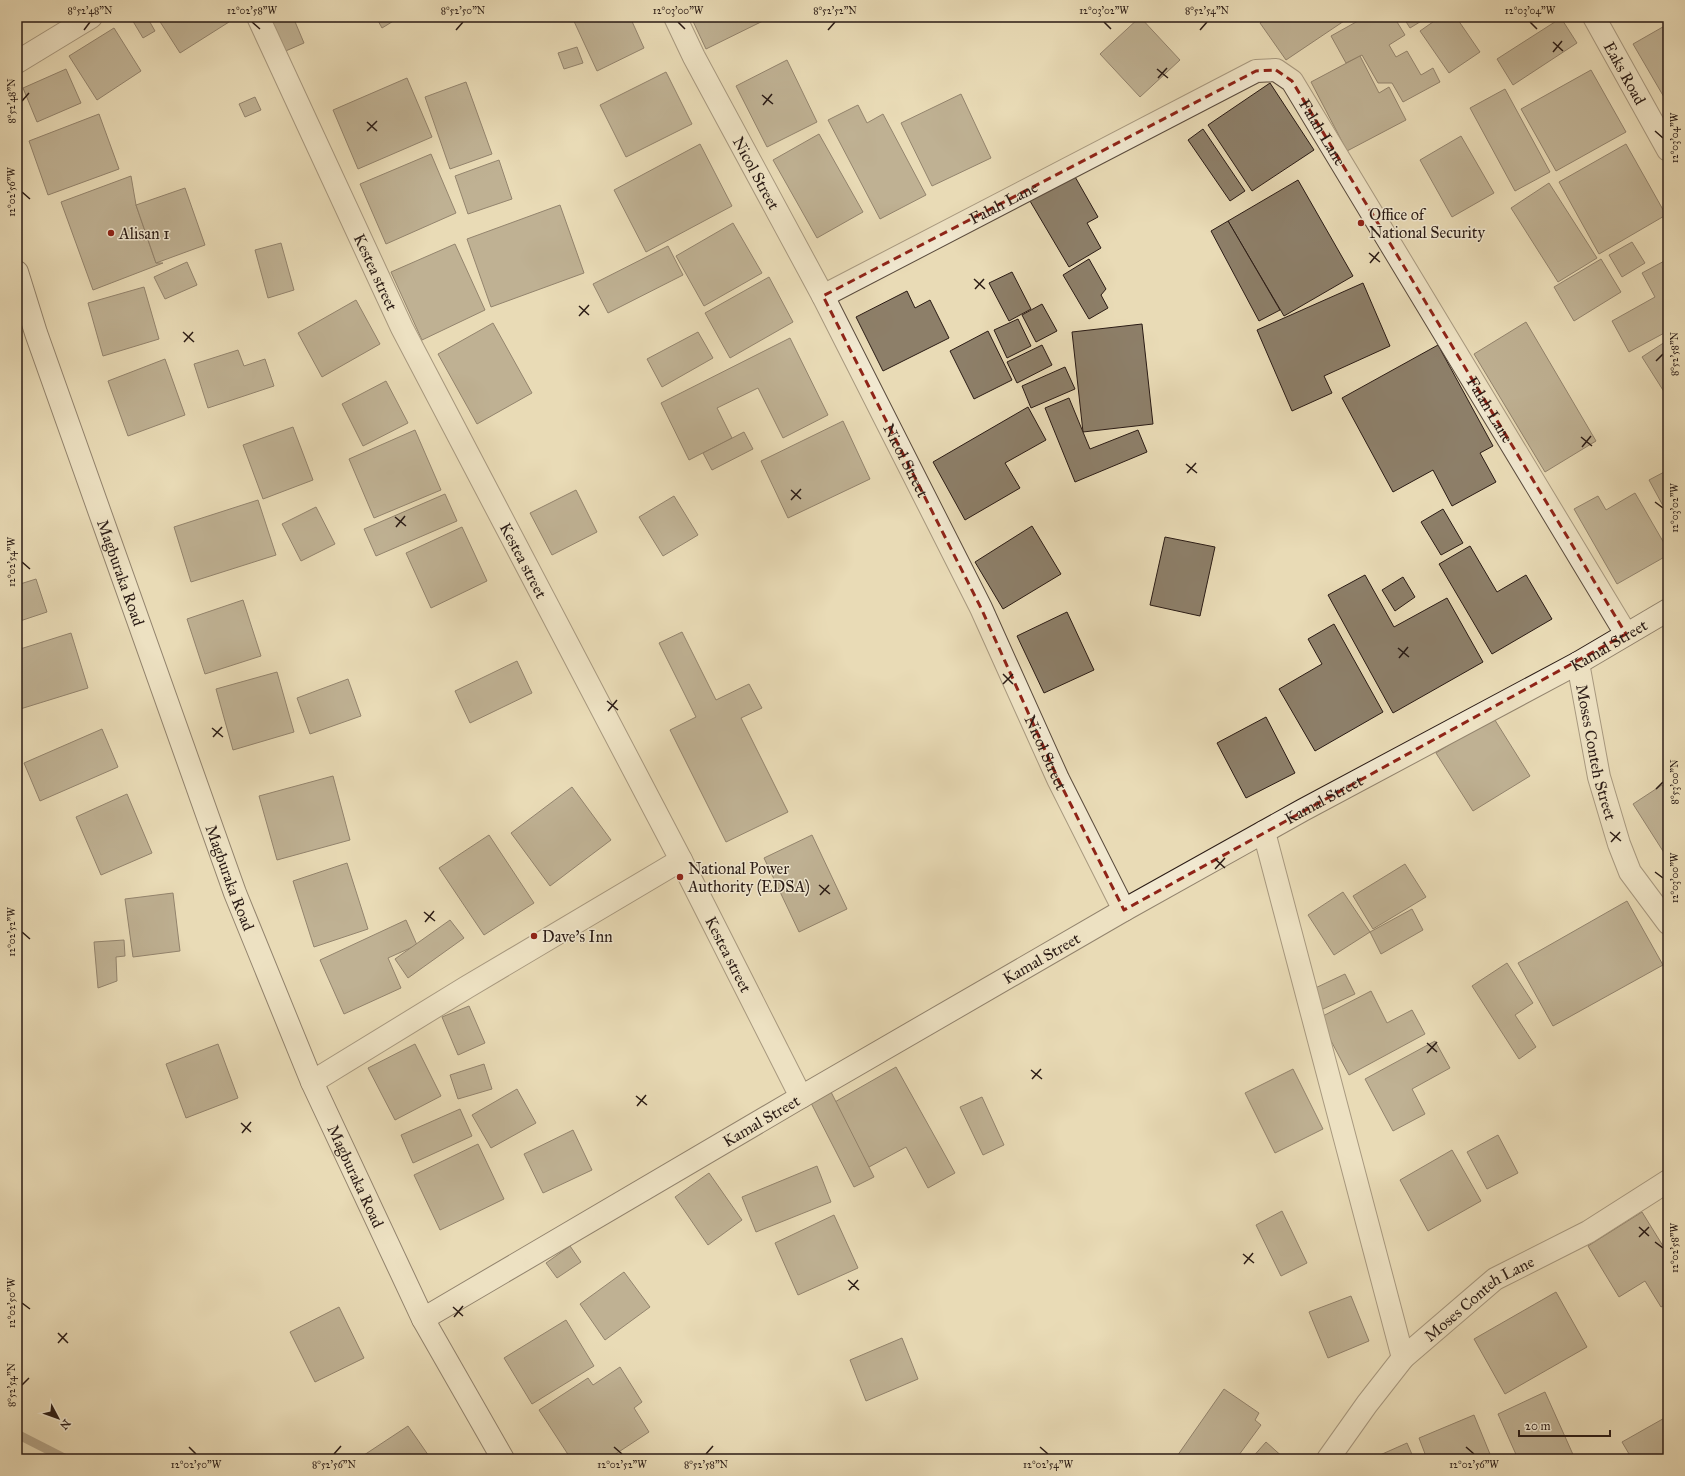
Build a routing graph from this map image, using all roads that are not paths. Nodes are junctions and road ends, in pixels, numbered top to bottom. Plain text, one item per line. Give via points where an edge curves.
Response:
1 (91, 17) edge
2 (258, 17) edge
3 (675, 17) edge
4 (1594, 17) edge
5 (17, 62) edge
6 (1668, 150) edge
7 (17, 272) edge
8 (823, 296) junction
9 (1668, 610) edge
10 (1626, 634) junction
11 (1578, 663) junction
12 (1264, 832) junction
13 (680, 860) junction
14 (1124, 910) junction
15 (1668, 923) edge
16 (312, 1082) junction
17 (801, 1097) junction
18 (1668, 1181) edge
19 (423, 1320) junction
20 (1403, 1358) junction
21 (503, 1459) edge
22 (1328, 1459) edge

1 - 5 street
2 - 13 street, Kestea street via 402,328
3 - 8 street, Nicol Street
4 - 6 street, Eaks Road
7 - 16 street, Magburaka Road via 36,333 235,893
8 - 10 street, Falah Lane via 1256,71 1276,70 1292,81
8 - 14 street, Nicol Street via 981,608 1058,779
9 - 10 street, Kamal Street
10 - 11 street, Kamal Street
11 - 12 street, Kamal Street
11 - 15 street, Moses Conteh Street via 1599,777 1619,844 1630,872
12 - 14 street, Kamal Street
12 - 20 street
13 - 16 street
13 - 17 street, Kestea street
14 - 17 street, Kamal Street
16 - 19 street, Magburaka Road
17 - 19 street, Kamal Street
18 - 20 street, Moses Conteh Lane via 1588,1232 1495,1278
19 - 21 street, Magburaka Road
20 - 22 street, Moses Conteh Lane

